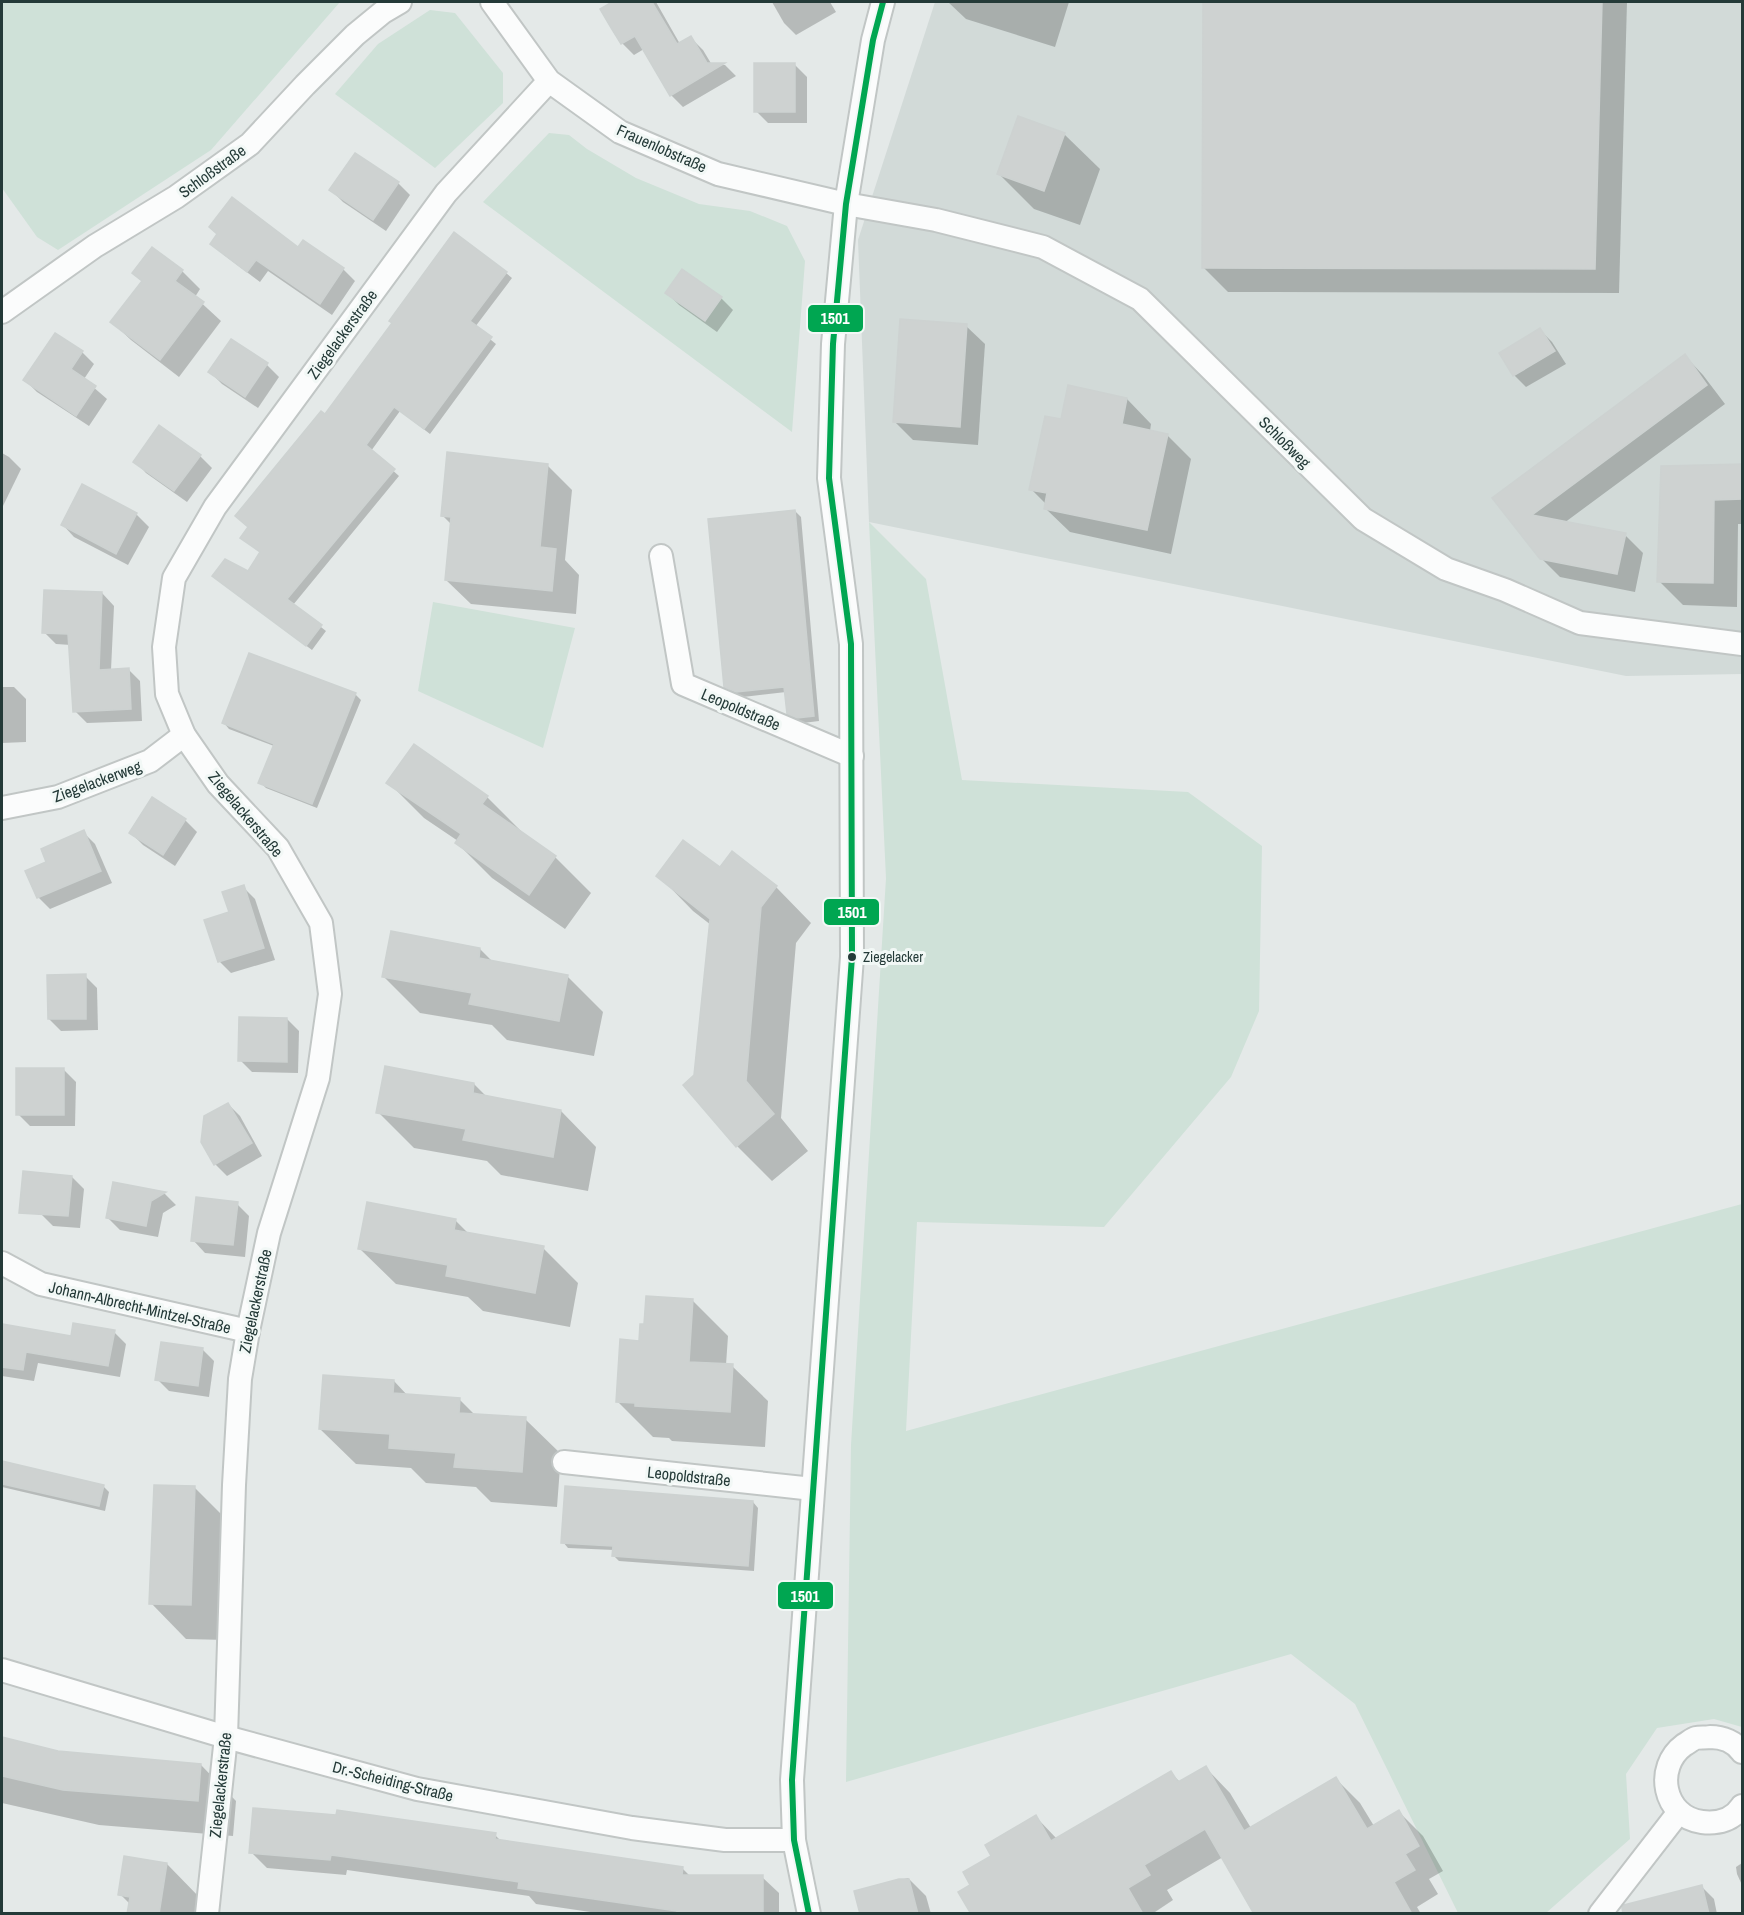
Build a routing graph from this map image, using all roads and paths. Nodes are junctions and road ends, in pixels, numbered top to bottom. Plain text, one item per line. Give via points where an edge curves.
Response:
1 (400, 2) edge
2 (495, 2) edge
3 (884, 2) edge
4 (549, 81) junction
5 (846, 204) junction
6 (2, 312) edge
7 (661, 556) dead end
8 (1743, 644) edge
9 (184, 735) junction
10 (852, 756) junction
11 (2, 808) edge
12 (2, 1263) edge
13 (248, 1331) junction
14 (564, 1462) dead end
15 (813, 1489) junction
16 (2, 1670) edge
17 (226, 1737) junction
18 (1743, 1752) edge
19 (1743, 1806) edge
20 (1679, 1812) junction
21 (794, 1840) junction
22 (207, 1914) edge
23 (809, 1914) edge
24 (1600, 1914) edge

1 - 6 street, Schloßstraße via 355,35 250,144
2 - 4 street, Frauenlobstraße
3 - 5 street via 873,40
4 - 5 street, Frauenlobstraße via 620,132 718,174
4 - 9 street, Ziegelackerstraße via 446,193 214,507 174,578 164,647 168,694
5 - 8 street, Schloßweg via 936,220 1043,247 1140,300 1363,519 1446,569 1580,623
5 - 10 street via 833,344 829,478 851,644
7 - 10 street, Leopoldstraße via 683,684
9 - 11 street, Ziegelackerweg via 150,761 58,797
9 - 13 street, Ziegelackerstraße via 218,784 278,848 321,923 330,994 318,1078 269,1233
10 - 15 street via 852,957
12 - 13 street, Johann-Albrecht-Mintzel-Straße via 41,1284
13 - 17 street, Ziegelackerstraße via 240,1379
14 - 15 street, Leopoldstraße
15 - 21 street via 792,1780
16 - 17 street, Dr.-Scheiding-Straße
17 - 21 street, Dr.-Scheiding-Straße via 417,1789 632,1828 725,1840
17 - 22 street, Ziegelackerstraße
18 - 20 street via 1720,1737 1694,1738 1675,1752 1665,1775 1668,1798
19 - 20 street via 1736,1815 1716,1824 1693,1821
20 - 24 street
21 - 23 street

